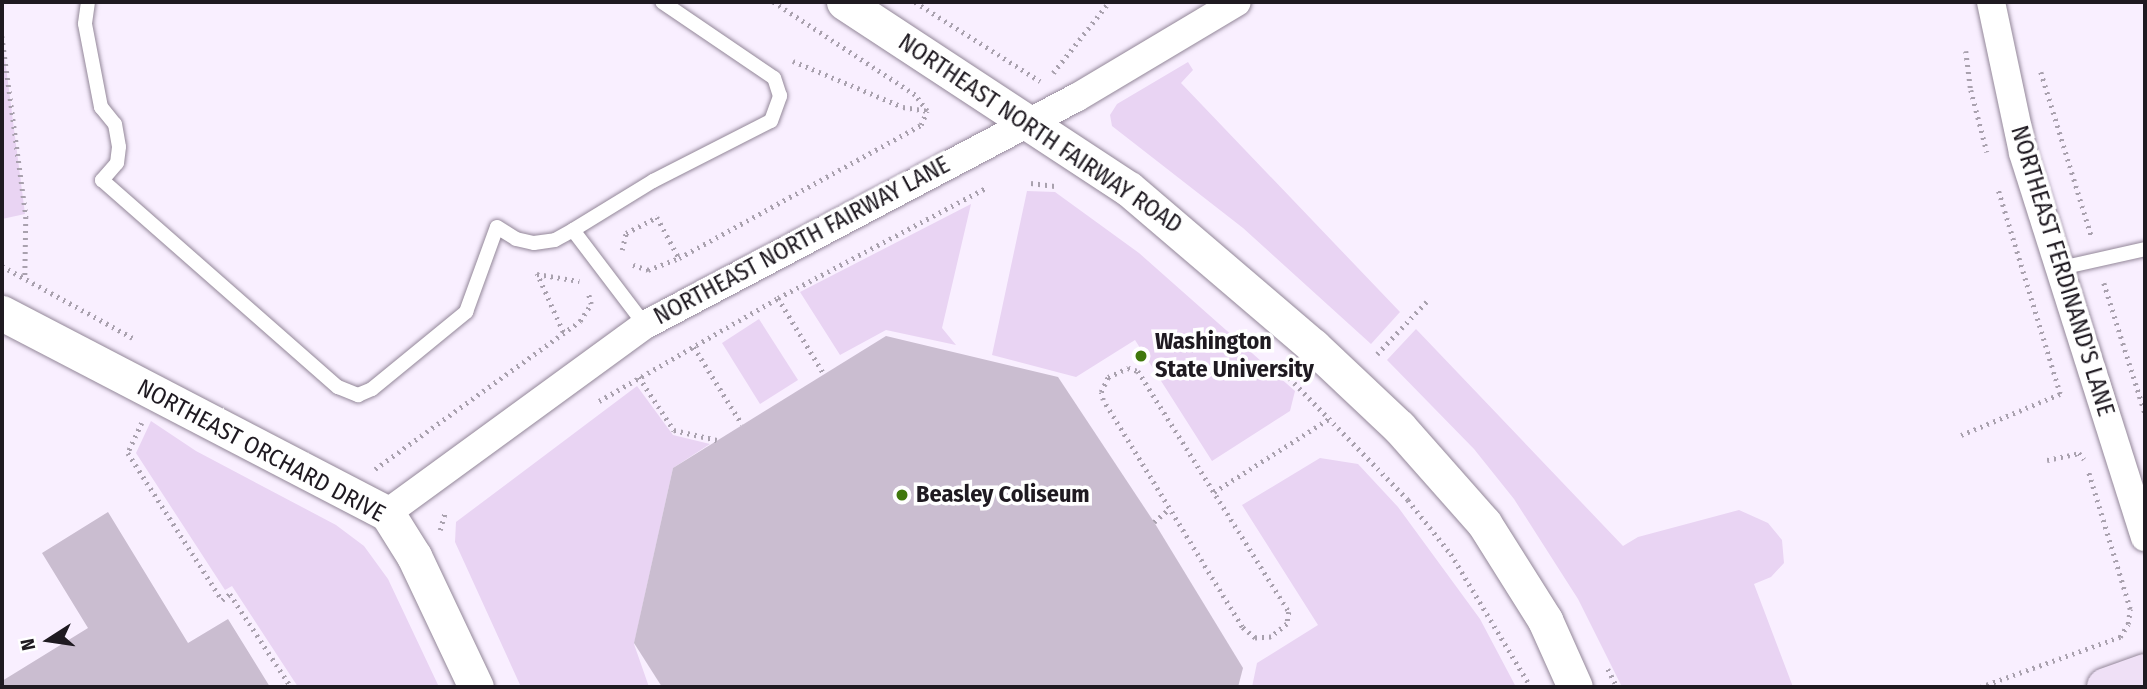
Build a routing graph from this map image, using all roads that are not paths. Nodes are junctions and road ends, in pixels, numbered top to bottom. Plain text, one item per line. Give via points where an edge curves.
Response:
1 (89, 2) edge
2 (662, 2) edge
3 (844, 2) edge
4 (1237, 2) edge
5 (1991, 2) edge
6 (1028, 121) junction
7 (573, 230) junction
8 (2145, 250) edge
9 (2061, 268) junction
10 (2, 313) edge
11 (645, 325) junction
12 (387, 513) junction
13 (2145, 537) edge
14 (2145, 673) edge
15 (476, 687) edge
16 (1575, 687) edge
17 (2106, 687) edge

1 - 7 lane via 85,24 101,107 115,124 118,147 117,163 102,180 338,387 358,395 372,389 466,312 497,227 534,243 555,240
2 - 7 lane via 774,78 780,96 778,110 771,121 653,181
3 - 6 street, NORTHEAST NORTH FAIRWAY ROAD
4 - 6 street, NORTHEAST NORTH FAIRWAY LANE via 1076,98
5 - 9 street, NORTHEAST FERDINAND'S LANE via 2024,153
6 - 11 street, NORTHEAST NORTH FAIRWAY LANE
6 - 16 street, NORTHEAST NORTH FAIRWAY ROAD via 1186,234 1408,436 1502,548 1545,620
7 - 11 lane
8 - 9 lane
9 - 13 street, NORTHEAST FERDINAND'S LANE
10 - 12 street, NORTHEAST ORCHARD DRIVE
11 - 12 street, NORTHEAST NORTH FAIRWAY LANE
12 - 15 street, NORTHEAST ORCHARD DRIVE via 414,556
14 - 17 main road

